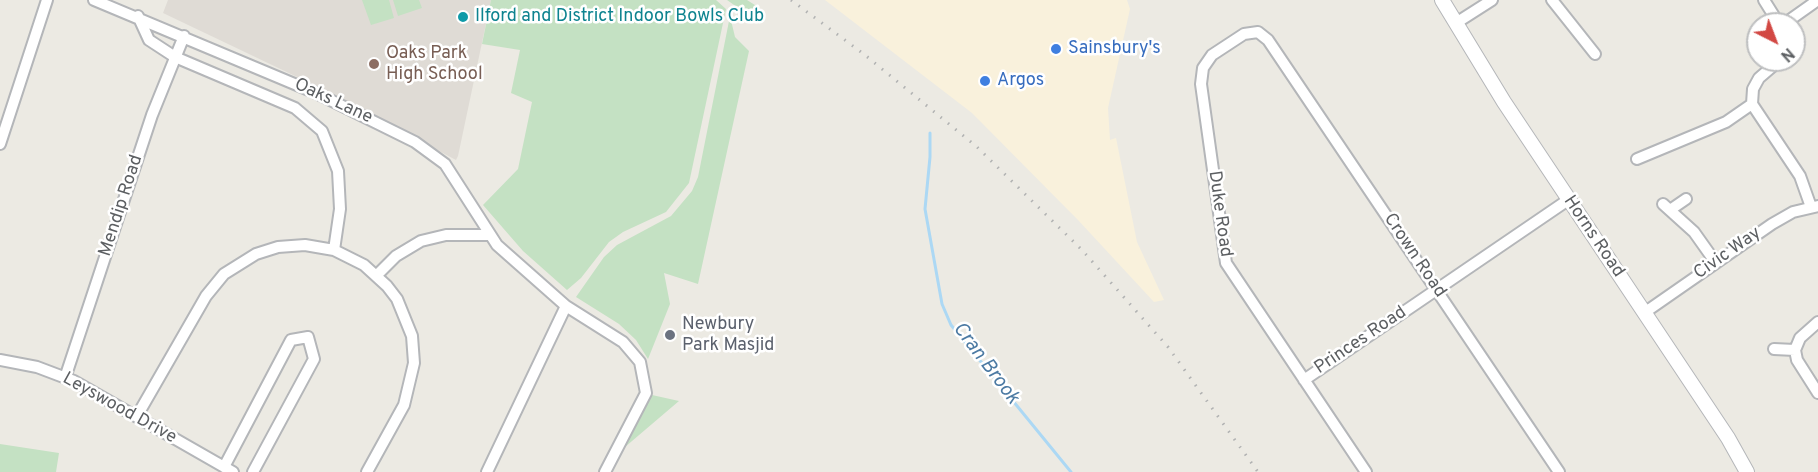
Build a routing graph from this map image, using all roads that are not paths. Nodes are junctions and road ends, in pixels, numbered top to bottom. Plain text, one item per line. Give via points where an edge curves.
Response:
1 (47, 0) edge
2 (94, 0) edge
3 (1442, 0) edge
4 (1492, 0) edge
5 (1551, 0) edge
6 (1818, 0) edge
7 (1801, 12) edge
8 (138, 16) junction
9 (1456, 22) junction
10 (184, 36) junction
11 (1268, 40) joint
12 (1595, 54) dead end
13 (175, 57) junction
14 (1766, 72) edge
15 (1752, 104) junction
16 (0, 144) edge
17 (1637, 159) dead end
18 (1686, 199) dead end
19 (1568, 200) junction
20 (1814, 207) edge
21 (489, 235) junction
22 (334, 250) junction
23 (1716, 263) junction
24 (377, 275) junction
25 (1436, 289) junction
26 (566, 306) junction
27 (1644, 313) junction
28 (1818, 322) edge
29 (1774, 349) dead end
30 (1795, 350) junction
31 (0, 360) edge
32 (65, 378) junction
33 (1304, 380) junction
34 (1818, 393) edge
35 (137, 416) junction
36 (228, 469) edge
37 (253, 472) edge
38 (367, 472) edge
39 (487, 472) edge
40 (605, 472) edge
41 (1366, 472) edge
42 (1559, 472) edge
43 (1747, 472) edge

1 - 16 street
2 - 8 street, Oaks Lane
3 - 9 street, Horns Road
4 - 9 street
5 - 12 street
6 - 7 street
8 - 10 street, Oaks Lane
8 - 13 street, Oaks Lane via 149,40
9 - 19 street, Horns Road
10 - 13 street, Mendip Road
10 - 21 street, Oaks Lane via 316,93 426,148 450,170
11 - 25 street, Crown Road
11 - 33 street, Duke Road via 1258,32 1244,34 1212,55 1203,68 1200,84 1226,263
13 - 22 street, Oaks Lane via 295,108 322,131 338,171 340,209
13 - 32 street, Mendip Road
14 - 15 street via 1753,89
15 - 17 street via 1725,122
15 - 20 street via 1800,176
18 - 23 street via 1666,207 1694,232
19 - 25 street, Princes Road
19 - 27 street, Horns Road
20 - 23 street, Civic Way via 1793,212 1772,224
21 - 24 street via 446,235 421,240 396,256
21 - 26 street, Oaks Lane
22 - 24 street
22 - 35 street via 305,245 278,247 256,254 224,274 206,296
23 - 27 street, Civic Way
24 - 38 street via 397,299 407,320 414,363 404,405
25 - 33 street, Princes Road
25 - 42 street, Crown Road
26 - 39 street
26 - 40 street, Oaks Lane via 623,342 640,362 644,375 646,393
27 - 43 street, Horns Road
28 - 30 street via 1800,338
29 - 30 street
30 - 34 street
31 - 32 street, Leyswood Drive via 37,367
32 - 35 street, Leyswood Drive
33 - 41 street, Duke Road
35 - 36 street, Leyswood Drive
36 - 37 street via 291,340 308,338 314,359

